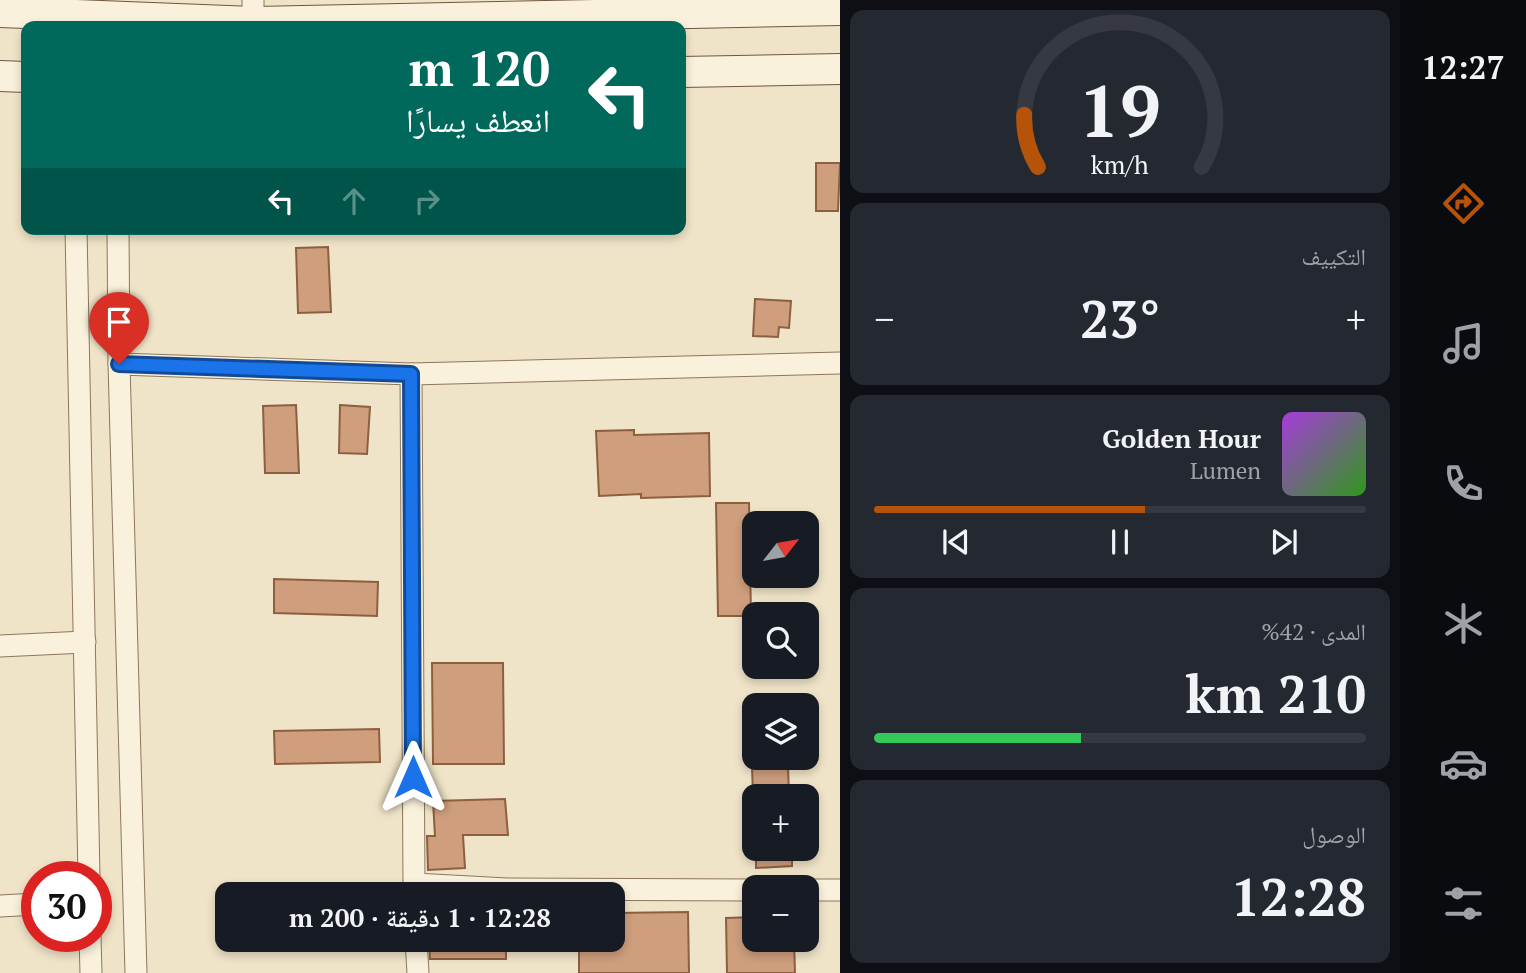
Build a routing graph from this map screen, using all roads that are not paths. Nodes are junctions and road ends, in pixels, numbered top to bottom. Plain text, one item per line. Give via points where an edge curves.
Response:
1 (840, 10) edge
2 (253, 11) edge
3 (0, 12) edge
4 (840, 69) edge
5 (686, 72) edge
6 (0, 76) edge
7 (21, 77) edge
8 (76, 235) edge
9 (118, 235) edge
10 (840, 363) edge
11 (119, 364) junction
12 (411, 374) junction
13 (85, 642) junction
14 (0, 646) edge
15 (89, 861) edge
16 (414, 882) edge
17 (625, 889) edge
18 (742, 890) edge
19 (819, 890) edge
20 (840, 890) edge
21 (21, 905) edge
22 (0, 906) edge
23 (90, 952) edge
24 (417, 952) edge
25 (91, 973) edge
26 (136, 973) edge
27 (418, 973) edge

1 - 2 main road
2 - 3 main road
4 - 5 main road
6 - 7 main road
8 - 13 street
9 - 11 street
10 - 12 street
11 - 12 street
11 - 26 street
12 - 16 street
13 - 14 street
13 - 15 street
17 - 18 street
19 - 20 street
21 - 22 street
23 - 25 street
24 - 27 street

